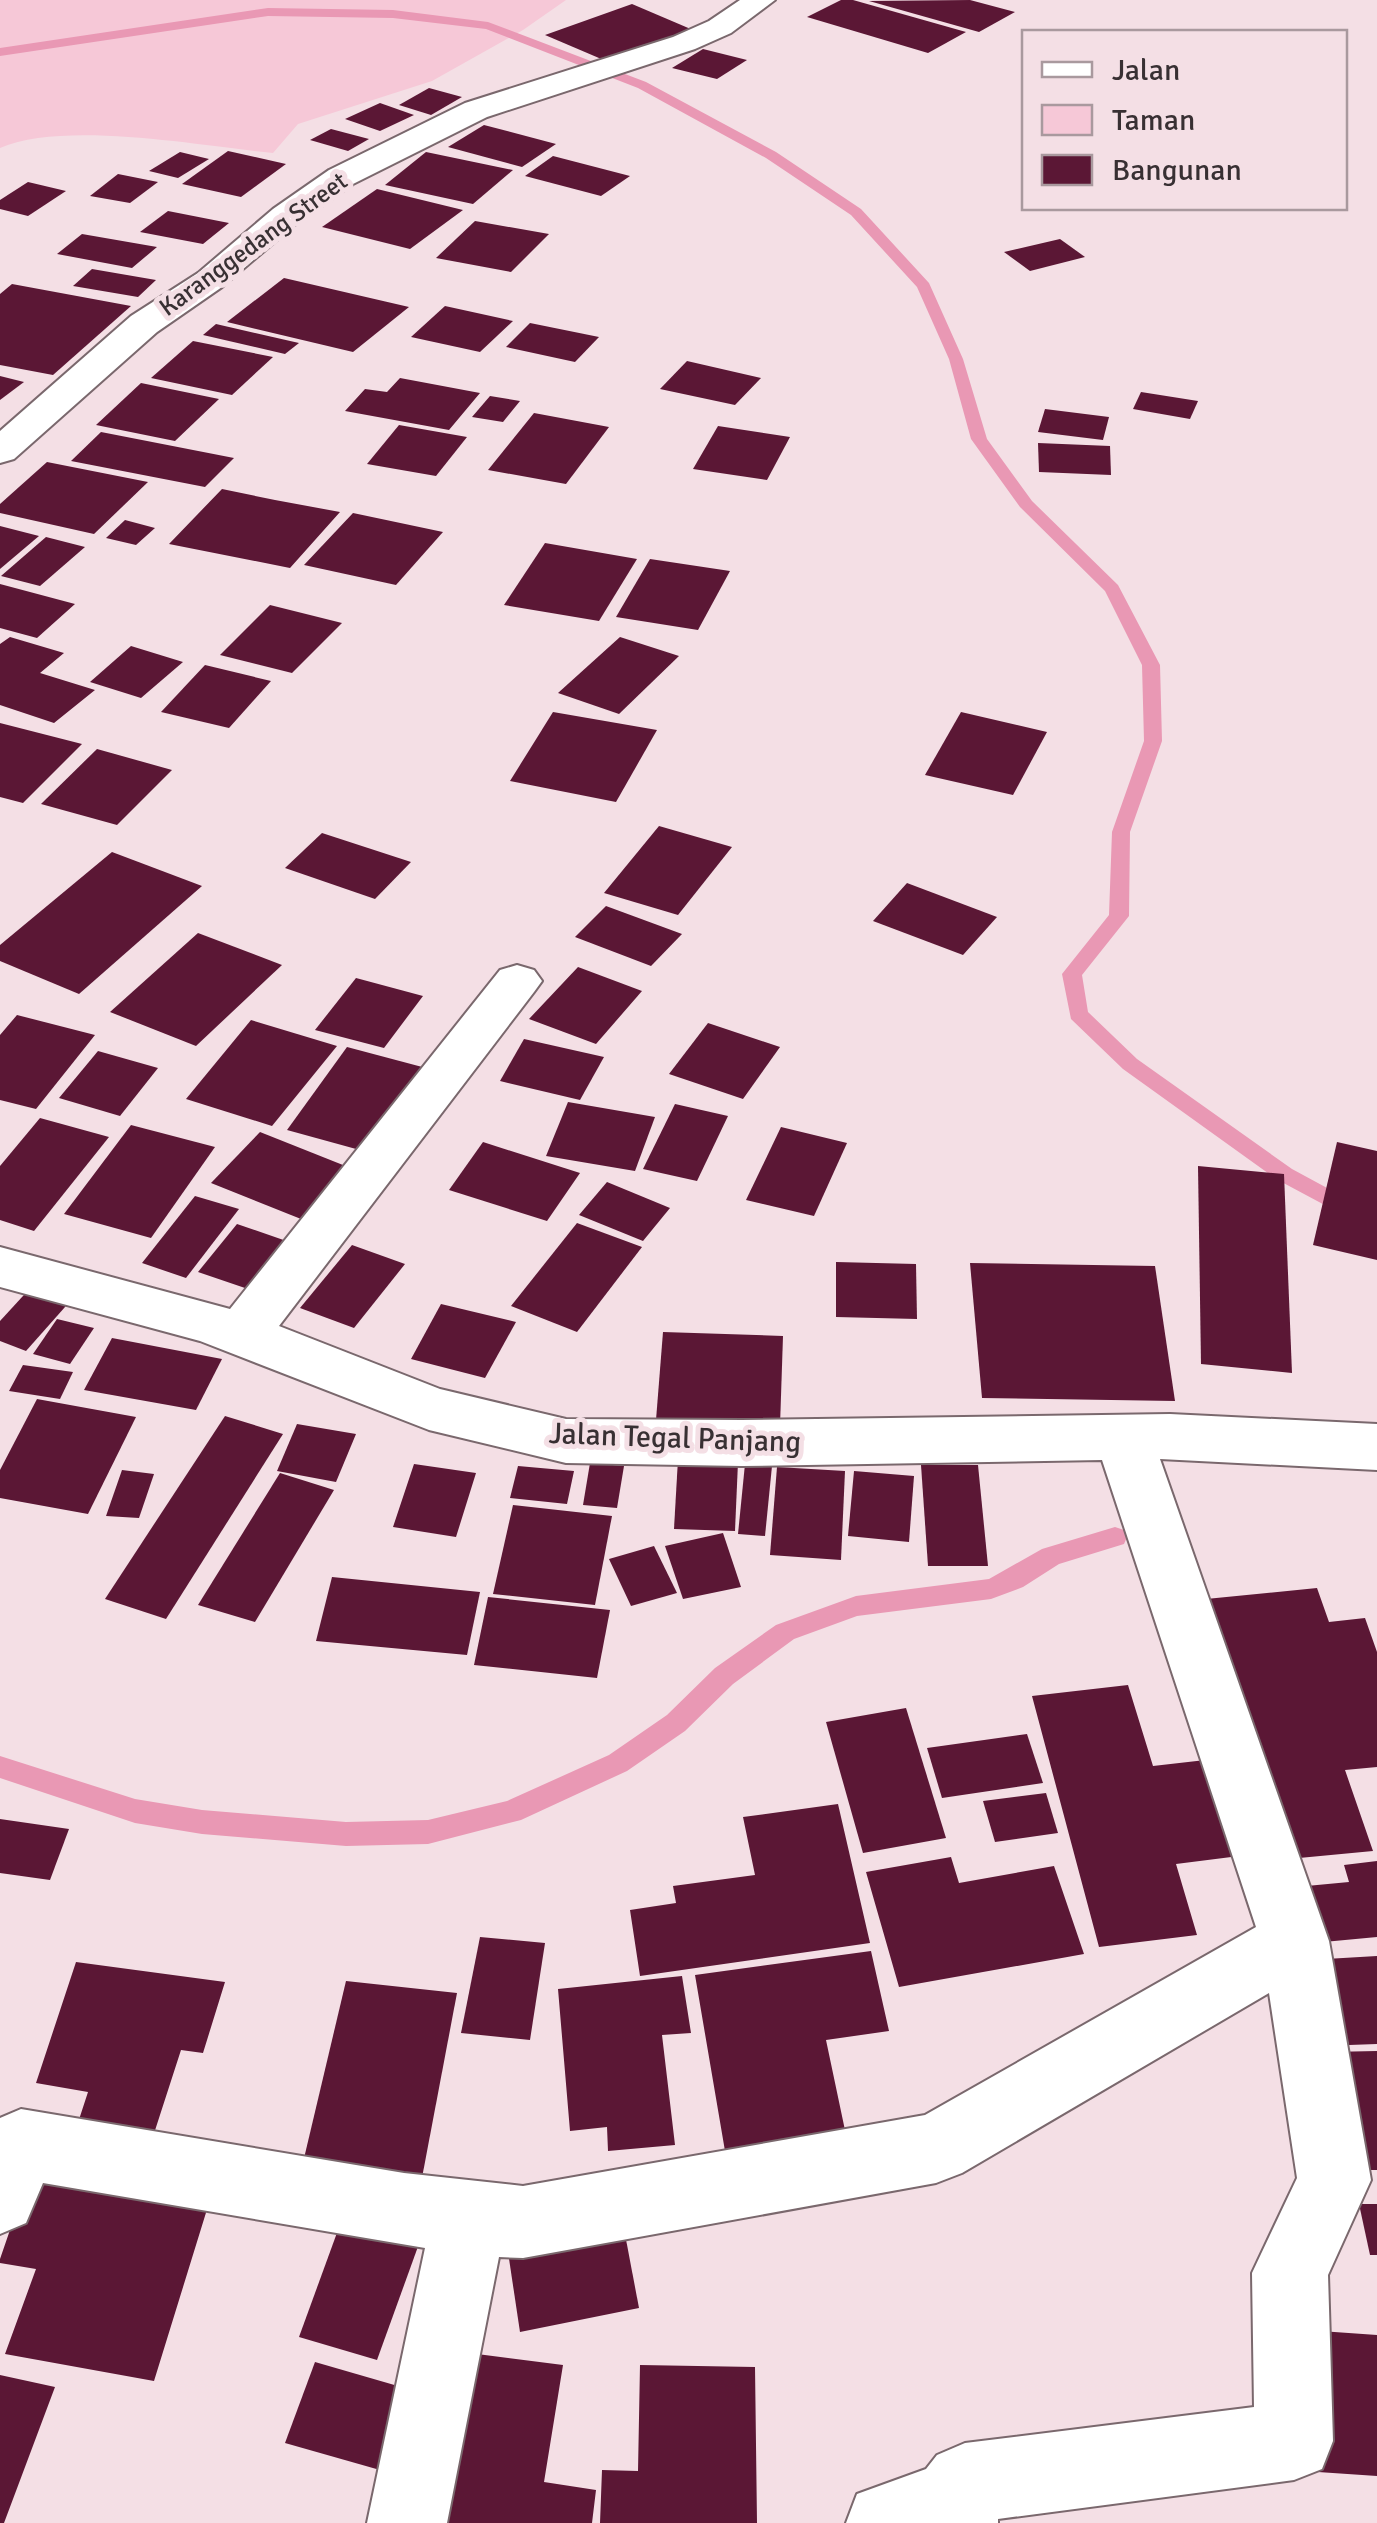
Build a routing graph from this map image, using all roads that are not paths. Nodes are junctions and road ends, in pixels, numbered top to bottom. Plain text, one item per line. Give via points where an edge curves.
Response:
1 (760, 0) edge
2 (0, 451) edge
3 (516, 980) dead end
4 (0, 1267) edge
5 (241, 1335) junction
6 (1123, 1436) junction
7 (1377, 1446) edge
8 (1295, 1942) junction
9 (1355, 2182) edge
10 (0, 2198) edge
11 (469, 2219) junction
12 (933, 2515) edge
13 (407, 2523) edge

1 - 2 street, Karanggedang Street via 720,27 651,56 476,110 341,176 144,324
3 - 5 street
4 - 5 street, Jalan Tegal Panjang
5 - 6 street, Jalan Tegal Panjang via 429,1408 566,1441
6 - 7 street, Jalan Tegal Panjang
6 - 8 street
8 - 9 street
8 - 11 street via 936,2148 524,2222
9 - 12 street via 1290,2273 1294,2441 966,2483
10 - 11 street via 21,2144
11 - 13 street

